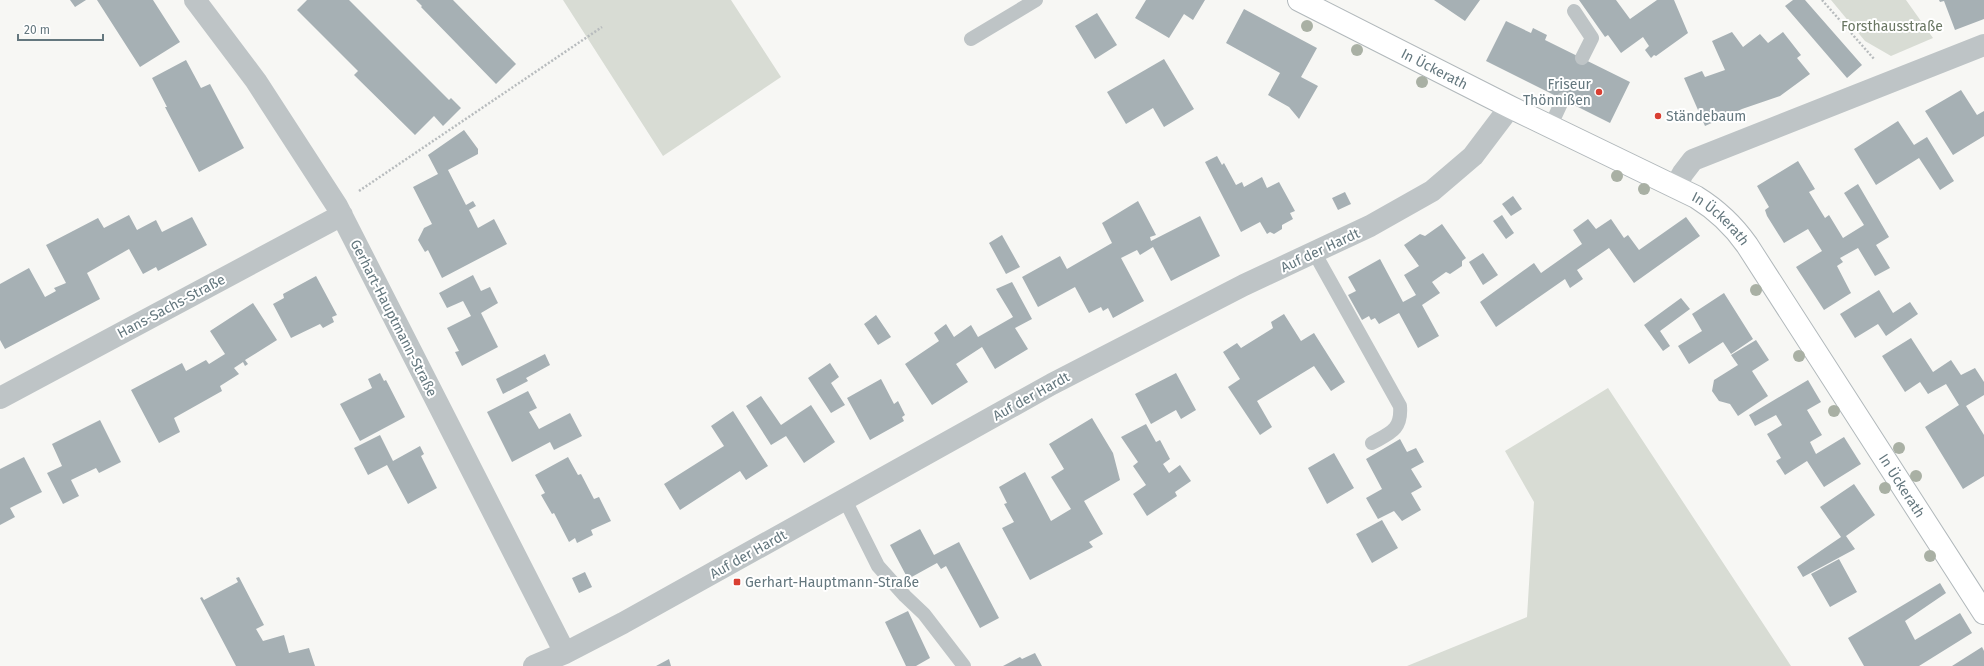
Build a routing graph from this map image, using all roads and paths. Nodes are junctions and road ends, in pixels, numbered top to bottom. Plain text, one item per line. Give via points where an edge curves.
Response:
1 (195, 0) edge
2 (1036, 0) edge
3 (1299, 0) edge
4 (1822, 0) edge
5 (1574, 11) dead end
6 (602, 27) dead end
7 (971, 39) dead end
8 (1984, 45) edge
9 (1582, 58) dead end
10 (1893, 81) junction
11 (1563, 99) dead end
12 (1510, 107) junction
13 (1550, 127) junction
14 (1675, 187) junction
15 (340, 211) junction
16 (1314, 252) junction
17 (0, 398) edge
18 (1372, 443) dead end
19 (845, 500) junction
20 (1984, 613) edge
21 (565, 653) junction
22 (534, 666) edge
23 (964, 666) edge

1 - 15 street, Gerhart-Hauptmann-Straße via 256,80
2 - 7 lane
3 - 12 main road, In Ückerath
4 - 10 path
5 - 9 lane via 1592,38
6 - 15 path
8 - 10 street
10 - 14 street via 1693,160
11 - 13 lane
12 - 13 main road, In Ückerath
12 - 16 street, Auf der Hardt via 1473,156 1432,191 1370,226
13 - 14 main road, In Ückerath
14 - 20 main road, In Ückerath via 1716,210 1744,241
15 - 17 street, Hans-Sachs-Straße
15 - 21 street, Gerhart-Hauptmann-Straße
16 - 18 lane via 1400,406 1401,418 1398,425
16 - 19 street, Auf der Hardt via 1244,285 1052,384
19 - 21 street, Auf der Hardt
19 - 23 lane via 878,566 924,614
21 - 22 street, Auf der Hardt

